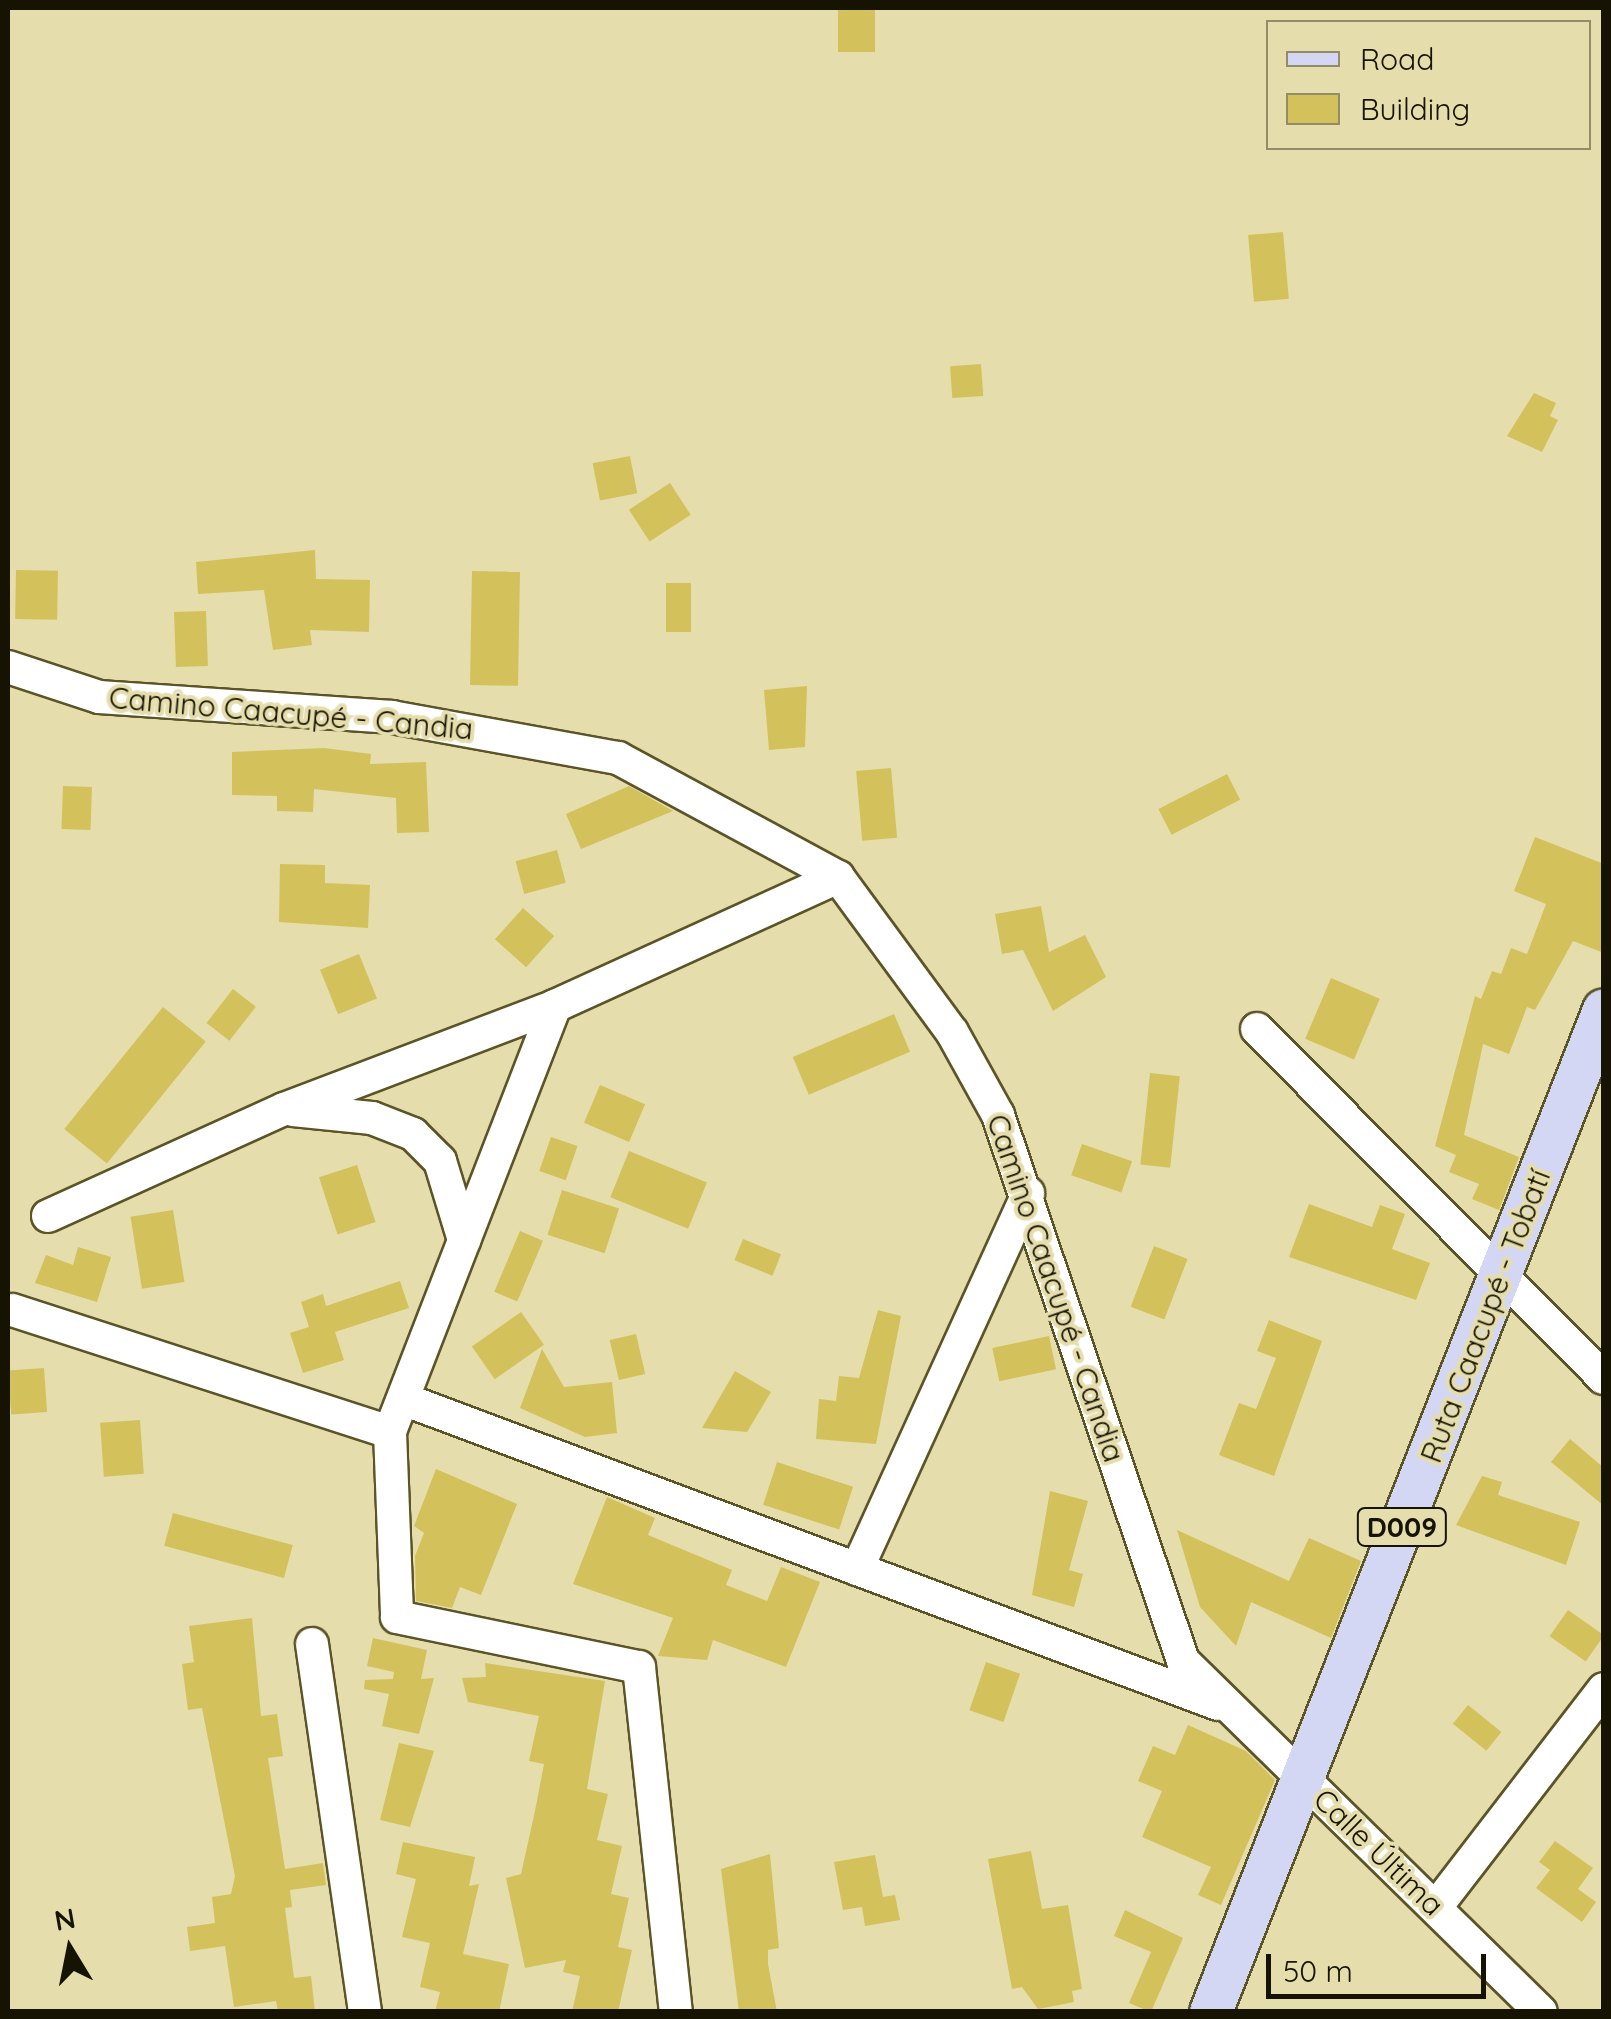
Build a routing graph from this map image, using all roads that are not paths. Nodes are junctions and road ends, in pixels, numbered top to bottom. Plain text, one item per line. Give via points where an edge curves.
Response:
1 (8, 667) edge
2 (838, 878) junction
3 (554, 1006) junction
4 (1604, 1010) edge
5 (1257, 1028) dead end
6 (284, 1109) junction
7 (1028, 1193) junction
8 (48, 1216) dead end
9 (464, 1240) junction
10 (1502, 1277) junction
11 (12, 1310) dead end
12 (1604, 1378) edge
13 (403, 1399) junction
14 (390, 1432) junction
15 (857, 1568) junction
16 (312, 1644) dead end
17 (1604, 1689) edge
18 (1232, 1710) junction
19 (1302, 1776) junction
20 (1436, 1907) junction
21 (365, 2012) edge
22 (676, 2012) edge
23 (1211, 2012) edge
24 (1541, 2012) edge

1 - 2 street, Camino Caacupé - Candia via 100,697 410,720 618,758
2 - 3 street
2 - 7 street, Camino Caacupé - Candia via 952,1032 998,1115
3 - 6 street
3 - 9 street
4 - 10 main road, Ruta Caacupé - Tobatí / D009
5 - 10 street
6 - 8 street
6 - 9 street via 372,1118 413,1134 440,1161
7 - 15 street
7 - 18 street, Camino Caacupé - Candia via 1183,1660
9 - 13 street
10 - 12 street
10 - 19 main road, Ruta Caacupé - Tobatí / D009
11 - 14 street
13 - 14 street
13 - 15 street
14 - 22 street via 397,1617 639,1667
15 - 18 street
16 - 21 street
17 - 20 street
18 - 19 street, Camino Caacupé - Candia
19 - 20 street, Calle Última
19 - 23 main road, Ruta Caacupé - Tobatí / D009
20 - 24 street, Calle Última

